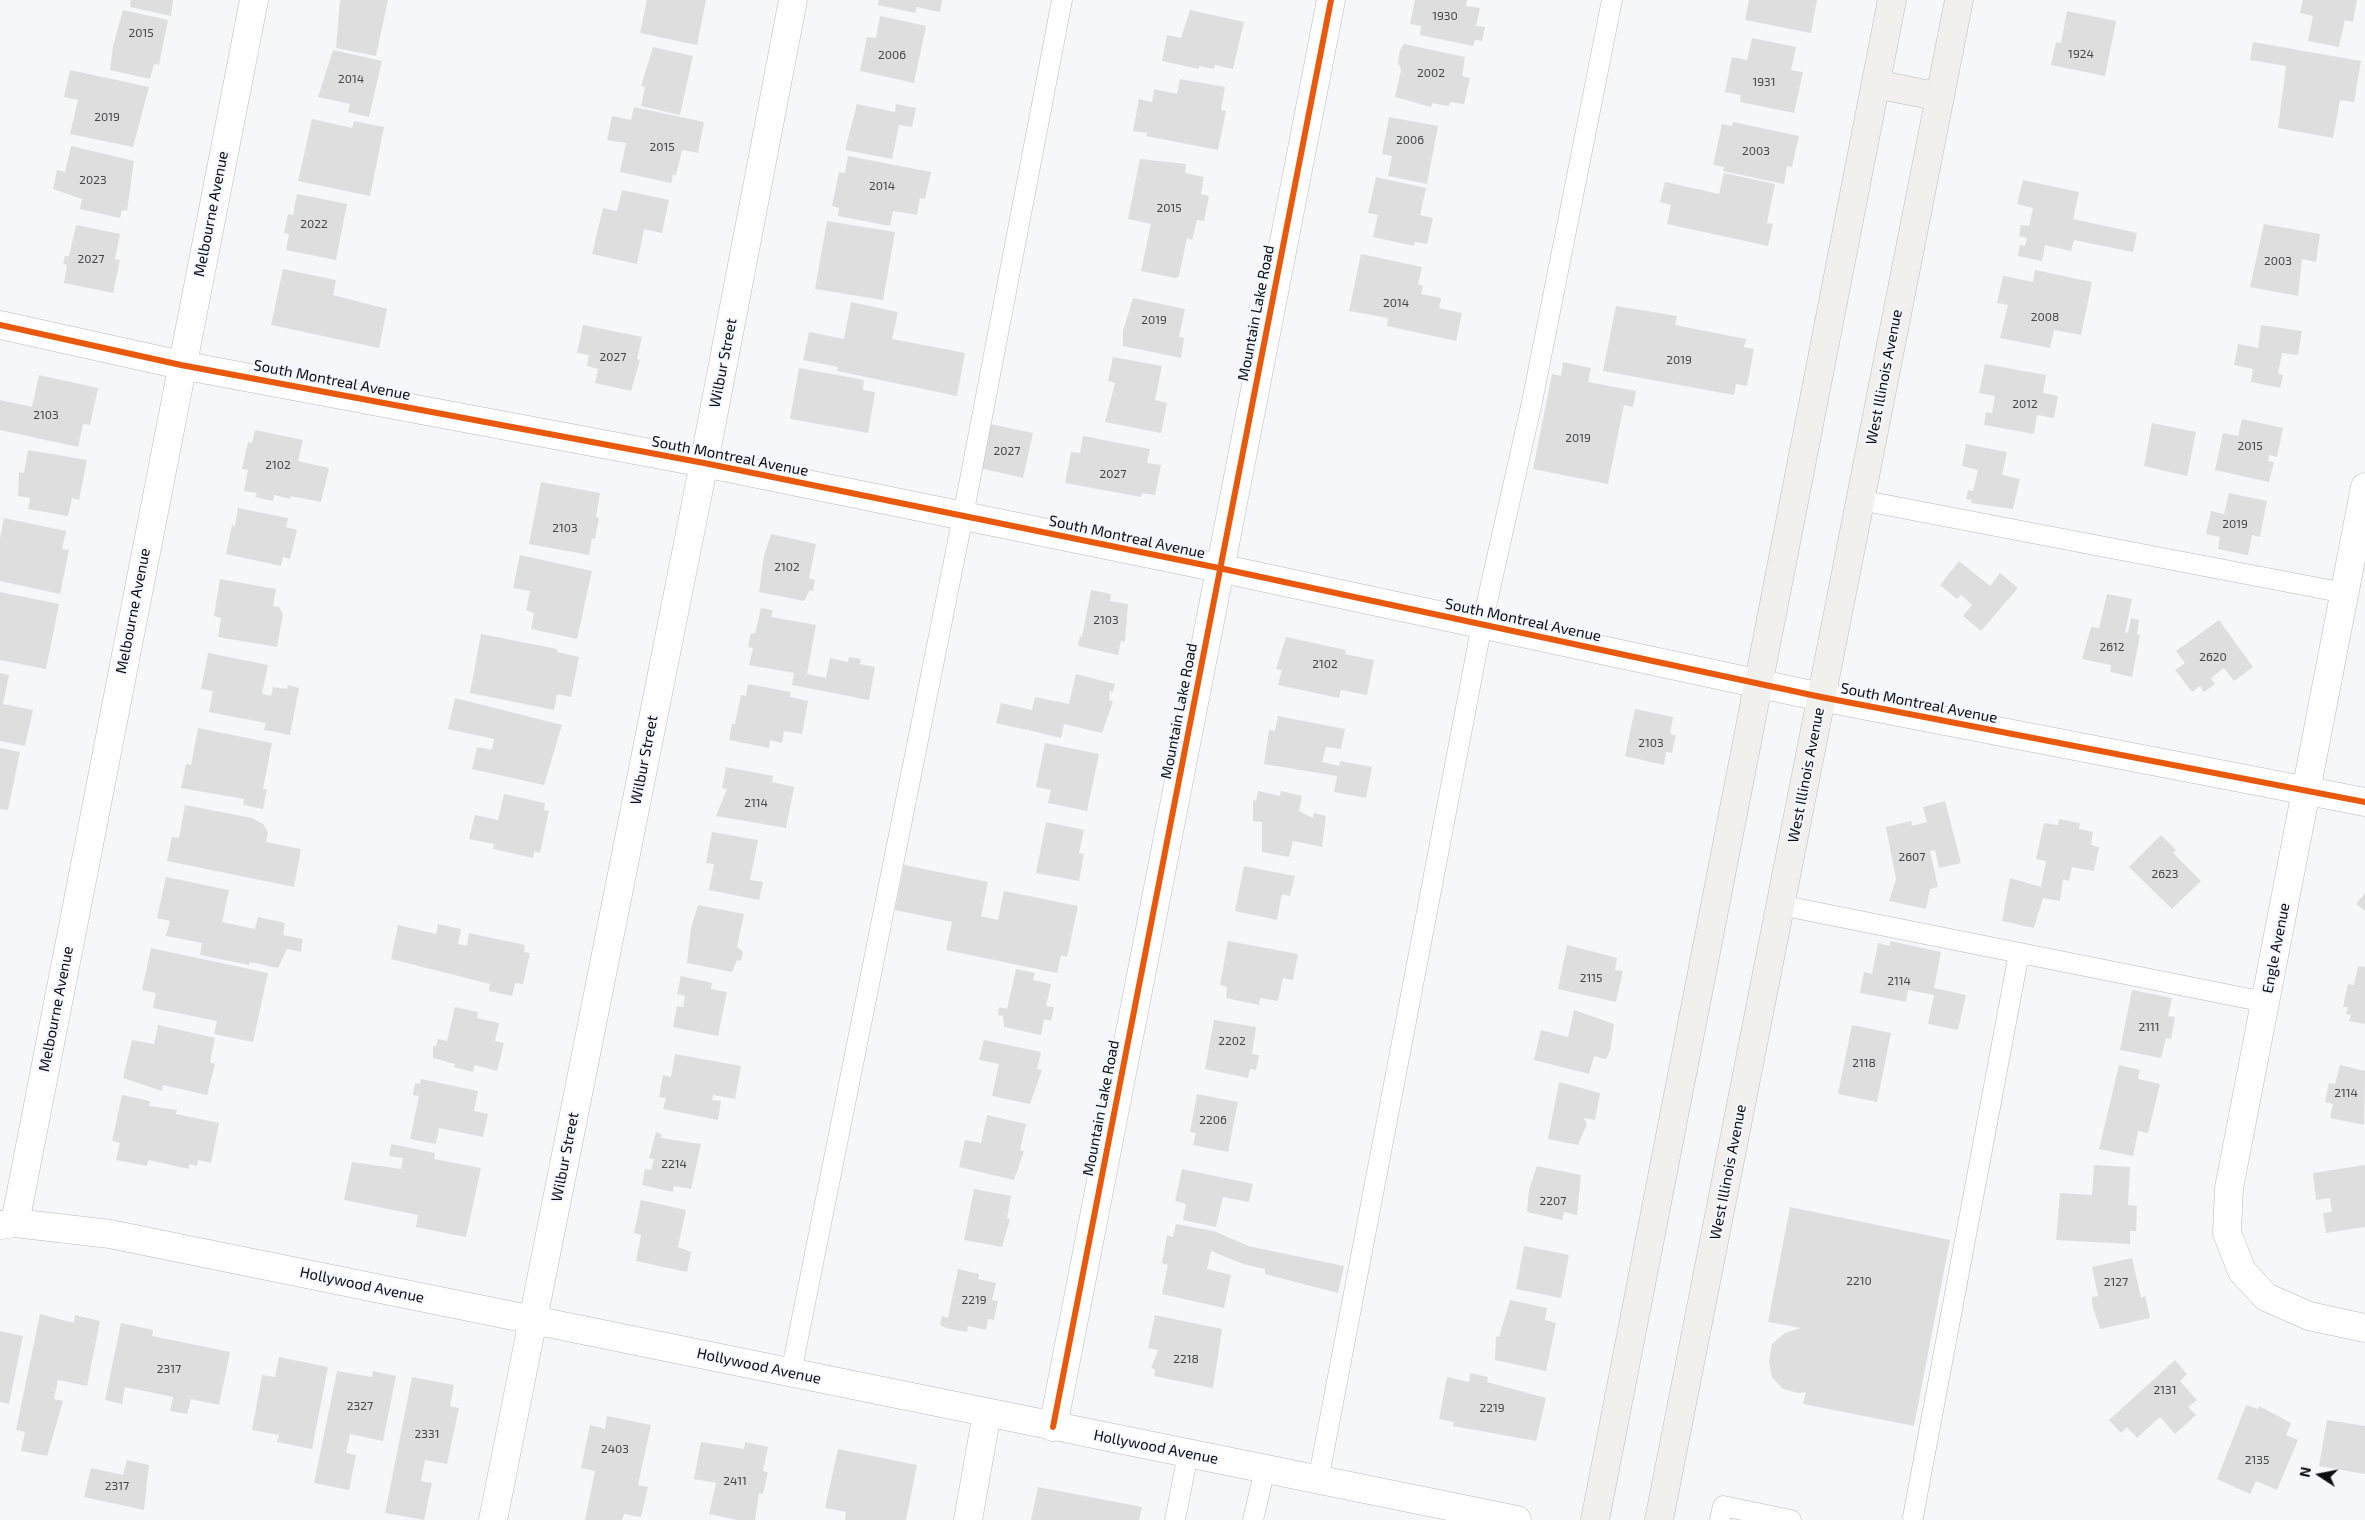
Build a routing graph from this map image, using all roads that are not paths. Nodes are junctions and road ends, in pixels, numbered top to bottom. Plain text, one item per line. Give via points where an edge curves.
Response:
1 (254, 0) edge
2 (793, 0) edge
3 (1062, 0) edge
4 (1331, 0) edge
5 (1612, 0) edge
6 (1892, 0) edge
7 (1959, 0) edge
8 (1876, 84) junction
9 (1940, 97) junction
10 (0, 325) edge
11 (181, 365) junction
12 (704, 463) junction
13 (2365, 487) edge
14 (1860, 500) junction
15 (963, 516) junction
16 (1219, 568) junction
17 (2345, 593) junction
18 (1482, 624) junction
19 (1758, 683) junction
20 (1821, 697) junction
21 (2306, 790) junction
22 (2365, 802) edge
23 (1780, 905) junction
24 (2019, 953) junction
25 (2266, 1002) junction
26 (7, 1224) edge
27 (533, 1320) junction
28 (2365, 1328) edge
29 (791, 1373) junction
30 (987, 1414) junction
31 (1053, 1427) junction
32 (1188, 1454) junction
33 (1265, 1469) junction
34 (1318, 1481) junction
35 (1480, 1516) edge
36 (1917, 1519) edge
37 (493, 1520) edge
38 (968, 1520) edge
39 (1175, 1520) edge
40 (1254, 1520) edge
41 (1517, 1520) edge
42 (1595, 1520) edge
43 (1659, 1520) edge
44 (1720, 1520) edge
45 (1792, 1520) edge

1 - 11 street, Melbourne Avenue
2 - 12 street, Wilbur Street
3 - 15 lane
4 - 16 street, Mountain Lake Road
5 - 18 lane via 1532,402
6 - 8 main road
7 - 9 main road, West Illinois Avenue
8 - 9 main road
8 - 19 main road
9 - 14 main road, West Illinois Avenue
10 - 11 street, South Montreal Avenue
11 - 12 street, South Montreal Avenue
11 - 26 street, Melbourne Avenue
12 - 15 street, South Montreal Avenue
12 - 27 street, Wilbur Street
13 - 17 street, Engle Avenue
14 - 17 lane
14 - 20 main road, West Illinois Avenue
15 - 16 street, South Montreal Avenue
15 - 29 lane
16 - 18 street, South Montreal Avenue
16 - 31 street, Mountain Lake Road
17 - 21 street, Engle Avenue
18 - 19 street, South Montreal Avenue
18 - 34 lane
19 - 20 street, South Montreal Avenue
19 - 42 main road
20 - 21 street, South Montreal Avenue
20 - 23 main road, West Illinois Avenue
21 - 22 street, South Montreal Avenue
21 - 25 street, Engle Avenue
23 - 24 lane
23 - 43 main road, West Illinois Avenue
24 - 25 lane
24 - 36 lane
25 - 28 street, Engle Avenue via 2229,1188 2227,1233 2242,1272 2266,1297 2309,1316
26 - 27 street, Hollywood Avenue via 110,1234
27 - 29 street, Hollywood Avenue
27 - 37 street, Wilbur Street
29 - 30 street, Hollywood Avenue
30 - 31 street, Hollywood Avenue
30 - 38 street
31 - 32 street, Hollywood Avenue
32 - 33 street, Hollywood Avenue
32 - 39 lane
33 - 34 street, Hollywood Avenue
33 - 40 lane
34 - 35 street, Hollywood Avenue
35 - 41 street, Hollywood Avenue
44 - 45 lane via 1723,1506

